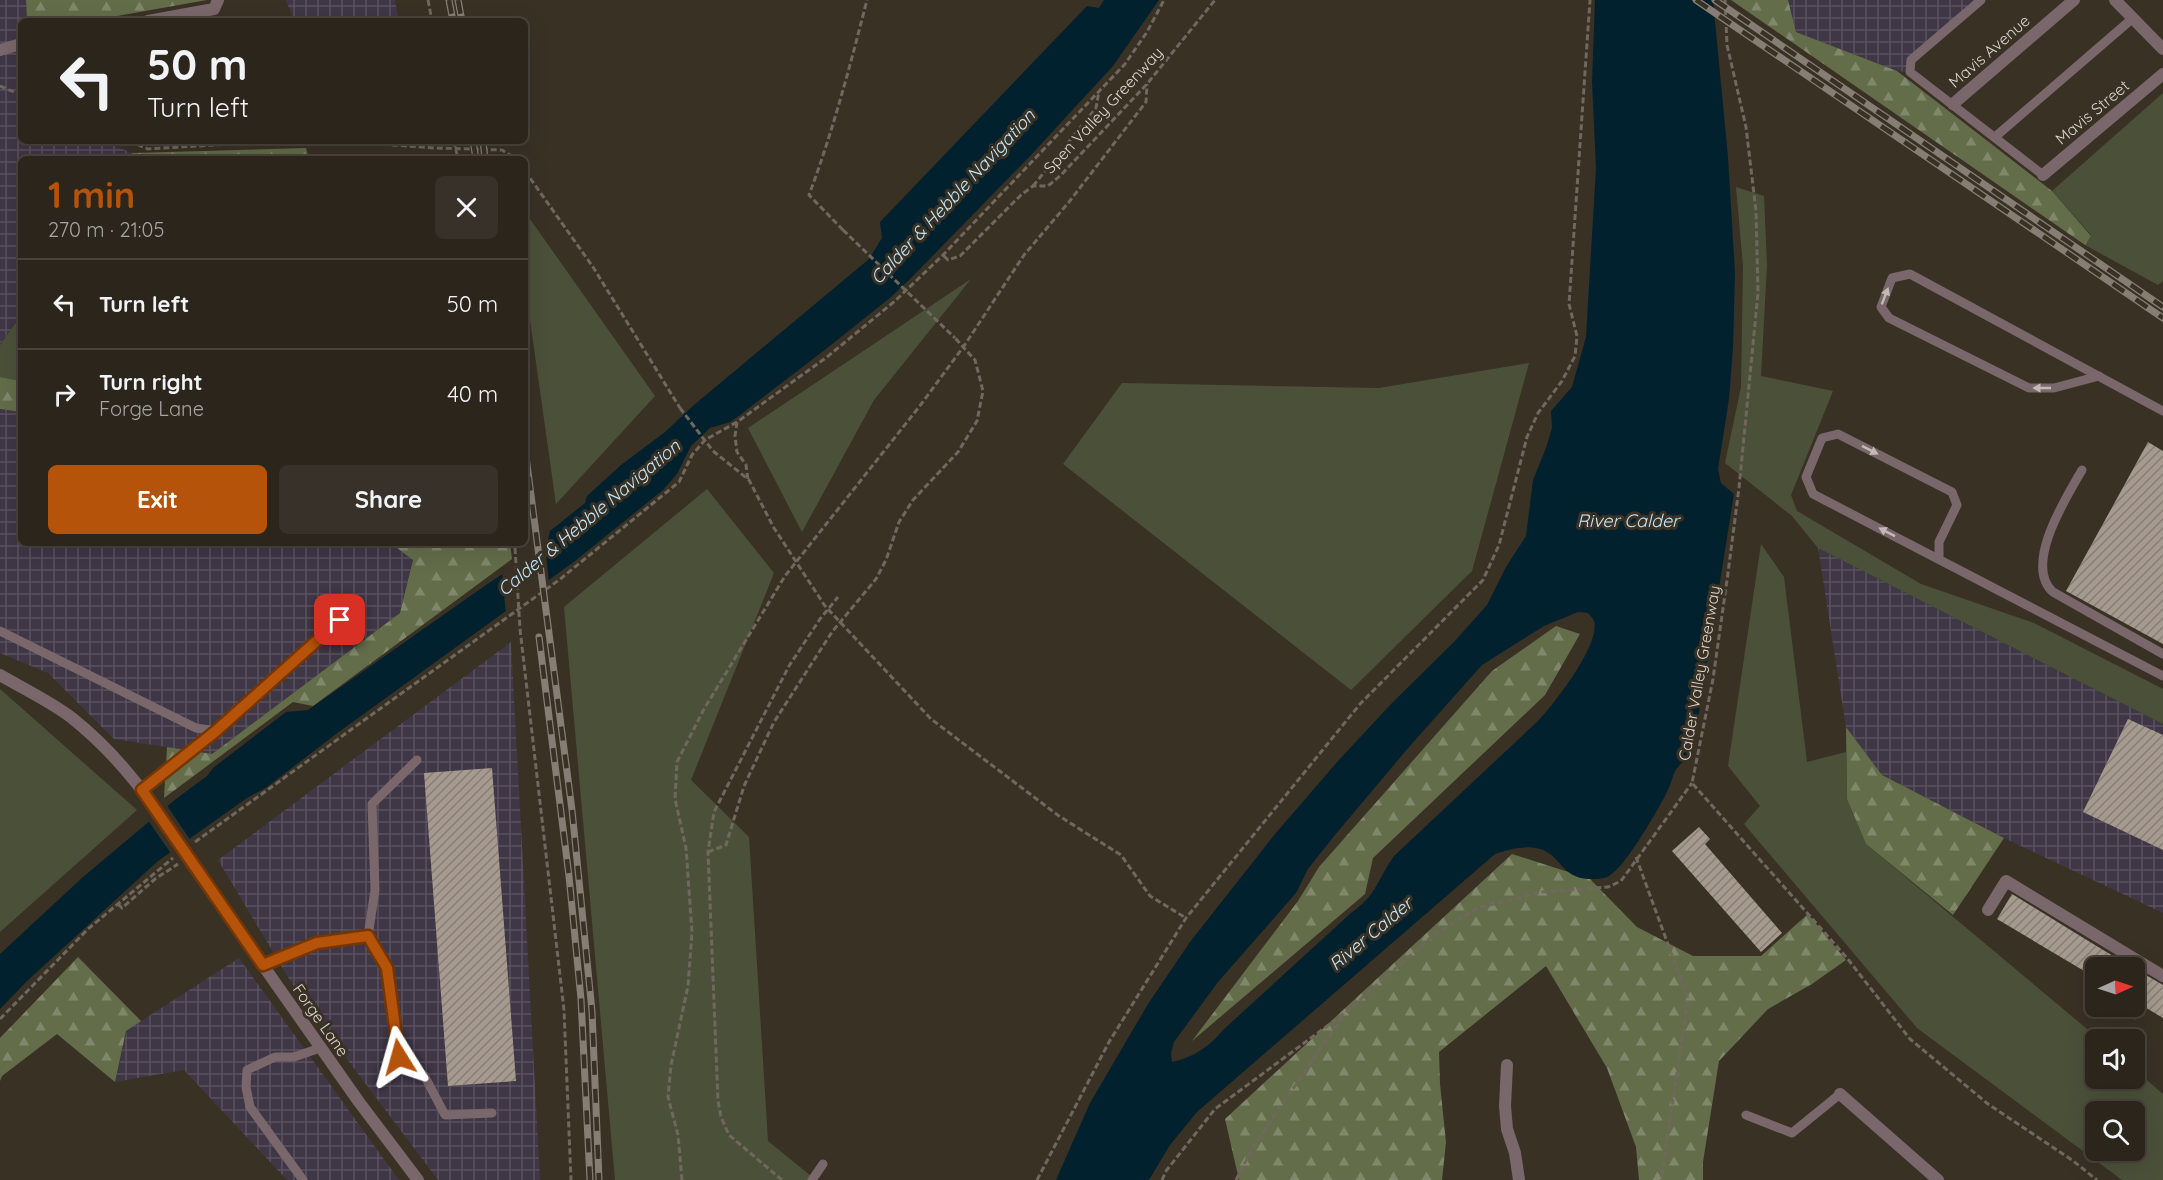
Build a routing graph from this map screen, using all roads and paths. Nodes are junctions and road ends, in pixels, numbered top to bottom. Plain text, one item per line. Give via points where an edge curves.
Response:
1 (218, 0) edge
2 (428, 0) edge
3 (867, 0) edge
4 (1164, 0) edge
5 (1215, 0) edge
6 (1590, 0) edge
7 (1725, 0) edge
8 (1982, 0) edge
9 (2074, 0) edge
10 (2115, 0) edge
11 (164, 18) edge
12 (431, 18) edge
13 (2133, 18) junction
14 (18, 45) edge
15 (2163, 49) edge
16 (0, 50) edge
17 (2163, 74) edge
18 (1147, 84) junction
19 (0, 86) edge
20 (1099, 91) junction
21 (18, 94) edge
22 (1953, 104) junction
23 (1995, 137) junction
24 (136, 144) edge
25 (230, 144) edge
26 (380, 144) edge
27 (511, 156) edge
28 (528, 175) edge
29 (2043, 175) joint
30 (1033, 186) junction
31 (943, 255) junction
32 (964, 346) junction
33 (2099, 376) junction
34 (2163, 411) edge
35 (737, 422) junction
36 (2082, 470) dead end
37 (748, 480) junction
38 (515, 546) edge
39 (1939, 559) junction
40 (838, 597) dead end
41 (358, 604) dead end
42 (828, 609) junction
43 (0, 631) edge
44 (2163, 654) edge
45 (0, 675) edge
46 (2163, 676) edge
47 (216, 731) junction
48 (417, 760) dead end
49 (1692, 783) junction
50 (142, 790) junction
51 (191, 846) dead end
52 (708, 852) junction
53 (181, 853) dead end
54 (1636, 857) junction
55 (184, 864) junction
56 (118, 904) junction
57 (1988, 910) dead end
58 (1186, 918) junction
59 (368, 936) junction
60 (263, 965) junction
61 (2163, 976) edge
62 (1346, 1012) junction
63 (0, 1018) edge
64 (320, 1048) junction
65 (1507, 1065) dead end
66 (1840, 1095) joint
67 (492, 1113) dead end
68 (1746, 1114) dead end
69 (823, 1164) dead end
70 (303, 1180) edge
71 (418, 1180) edge
72 (571, 1180) edge
73 (682, 1180) edge
74 (782, 1180) edge
75 (812, 1180) edge
76 (1037, 1180) edge
77 (1162, 1180) edge
78 (1236, 1180) edge
79 (1519, 1180) edge
80 (1661, 1180) edge
81 (1938, 1180) edge
82 (2097, 1180) edge

1 - 11 street via 214,9
2 - 12 path
3 - 32 path, bridge via 828,143 809,195
4 - 20 path via 1125,64
5 - 18 path, Spen Valley Greenway
6 - 58 path via 1569,304 1577,336 1575,356 1527,437 1499,545 1483,580 1360,704
7 - 49 path, Calder Valley Greenway via 1727,45 1746,127 1756,211 1758,293 1739,488 1713,679
8 - 22 lane via 1911,60 1910,72
9 - 22 street, Mavis Avenue
10 - 13 street
13 - 15 street
13 - 23 lane
14 - 16 street
17 - 29 street, Mavis Street
18 - 30 path, Spen Valley Greenway via 1061,175 1048,186
18 - 32 path via 1146,102 1024,255
19 - 21 path
20 - 30 path via 1096,108
20 - 31 path
22 - 23 lane
23 - 29 lane
24 - 25 path via 148,149
26 - 27 path via 502,150
28 - 37 path, bridge via 593,267 680,408 713,450
30 - 31 path, Spen Valley Greenway via 960,256 948,260
31 - 35 path via 827,357
32 - 52 path via 975,360 983,391 977,421 958,452 913,500 899,522 876,579 832,632 774,722 744,786 726,846
32 - 73 path via 785,576 704,709 677,762 675,800 686,848 692,932 688,986 668,1096 678,1135
33 -> 33 lane via 2054,388 2029,388 1889,318 1881,307 1892,278 1910,274
33 - 34 lane
35 - 37 path via 737,452 746,465
35 - 51 path via 705,440 678,482 559,580
36 - 44 lane via 2050,529 2042,572 2045,585
37 - 42 path via 774,528
38 - 72 path, bridge via 520,629 564,1010
39 -> 39 lane via 1813,494 1806,477 1822,438 1838,434 1952,492 1957,505 1939,543
39 - 46 lane
40 - 42 path
41 - 47 lane
42 - 52 path via 789,666 714,812
42 - 58 path via 932,719 1059,816 1121,855 1150,896
43 - 47 lane via 196,728
45 - 50 street, Forge Lane via 72,718
47 - 50 lane
48 - 59 lane via 372,804 375,890
49 - 54 path
49 - 82 path, Calder Valley Greenway via 1832,940 1910,1040 1988,1104
50 - 55 street, Forge Lane, bridge
52 - 74 path via 717,1101 729,1135
53 - 56 path
54 - 62 path via 1621,881 1608,887 1542,892 1478,908 1436,933
54 - 80 path via 1688,999
55 - 56 path via 155,879 122,908
55 - 60 street, Forge Lane
56 - 63 path
57 - 61 street via 2006,881
58 - 76 path via 1109,1042
59 - 60 lane via 317,943
59 - 67 lane via 387,968 399,1057 424,1075 445,1115
60 - 64 street, Forge Lane
62 - 77 path via 1215,1109
62 - 78 path via 1253,1147
64 - 70 lane via 294,1057 275,1057 247,1070 249,1107
64 - 71 street, Forge Lane
65 - 79 street via 1504,1106
66 - 68 lane via 1792,1133
66 - 81 street
69 - 75 lane

